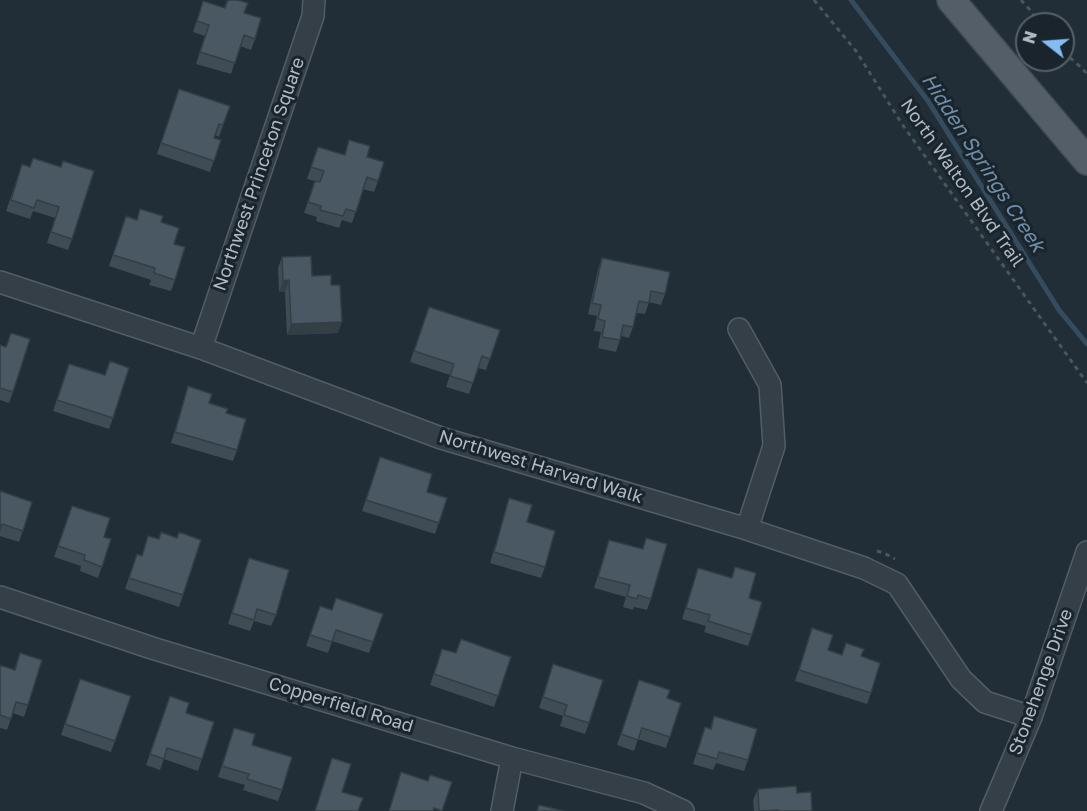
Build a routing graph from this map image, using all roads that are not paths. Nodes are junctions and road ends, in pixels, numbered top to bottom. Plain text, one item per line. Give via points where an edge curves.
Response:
1 (314, 0) edge
2 (951, 0) edge
3 (1087, 161) edge
4 (0, 282) edge
5 (739, 329) dead end
6 (201, 348) junction
7 (747, 529) junction
8 (1087, 552) edge
9 (0, 597) edge
10 (1031, 717) junction
11 (512, 758) junction
12 (502, 811) edge
13 (683, 811) edge
14 (991, 811) edge

1 - 6 street, Northwest Princeton Square via 313,16
2 - 3 main road
4 - 6 street, Northwest Harvard Walk
5 - 7 street via 770,385 774,446
6 - 7 street, Northwest Harvard Walk via 441,438
7 - 10 street, Northwest Harvard Walk via 864,568 897,584 961,679 985,702
8 - 10 street, Stonehenge Drive
9 - 11 street, Copperfield Road via 152,648
10 - 14 street, Stonehenge Drive
11 - 12 street
11 - 13 street, Copperfield Road via 644,793

